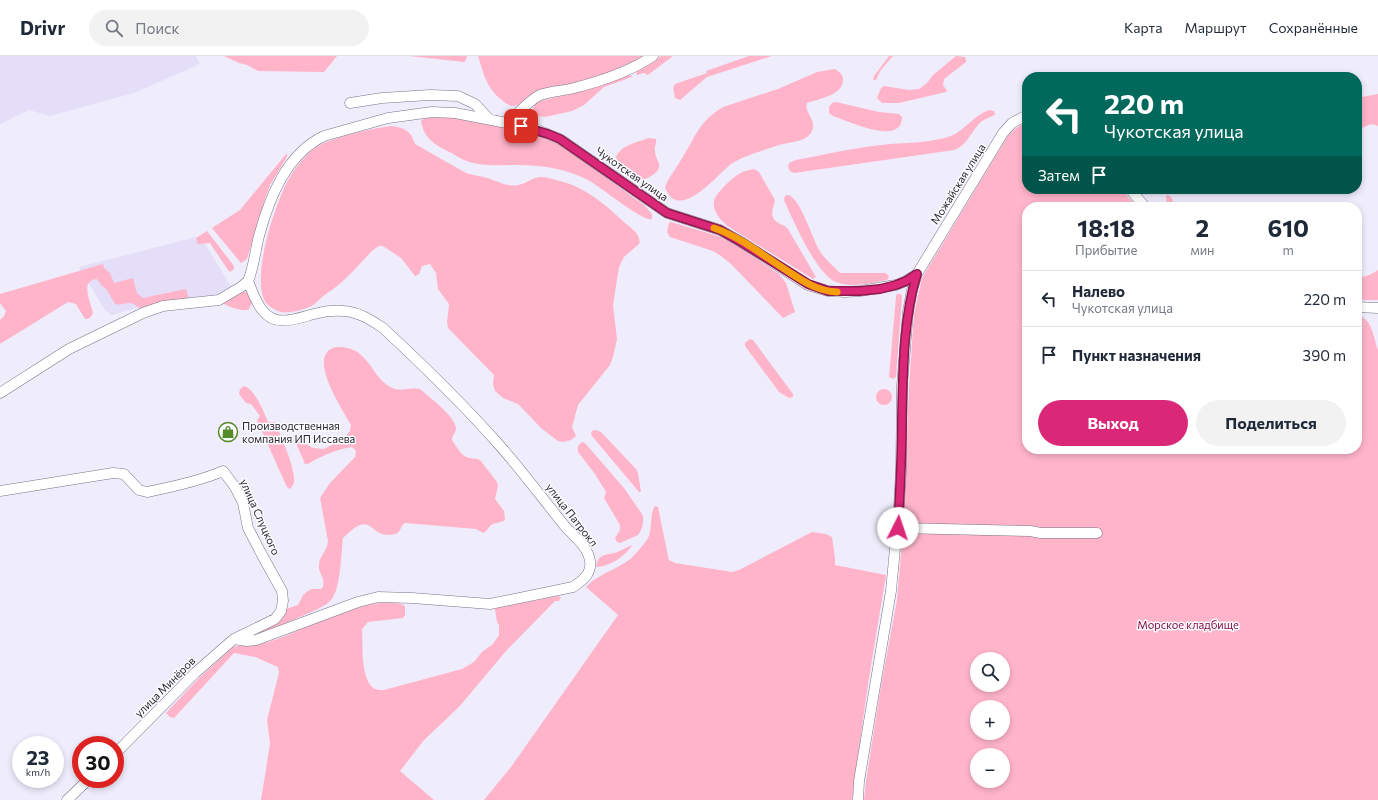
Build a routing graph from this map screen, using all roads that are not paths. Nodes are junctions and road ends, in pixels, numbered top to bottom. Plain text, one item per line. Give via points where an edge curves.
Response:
1 (653, 56) edge
2 (350, 103) dead end
3 (1022, 118) edge
4 (489, 119) junction
5 (507, 122) junction
6 (1134, 194) edge
7 (1141, 202) edge
8 (917, 274) junction
9 (248, 281) junction
10 (1362, 307) edge
11 (1378, 308) edge
12 (0, 393) edge
13 (0, 491) edge
14 (898, 528) junction
15 (1098, 533) dead end
16 (282, 591) joint
17 (234, 639) junction
18 (124, 745) edge
19 (80, 788) edge
20 (67, 800) edge
21 (858, 800) edge

1 - 5 street via 619,74 573,89 541,95
2 - 4 street via 423,95 458,96 475,104
3 - 8 street, Можайская улица via 1003,133
4 - 5 street, Чукотская улица
4 - 9 street, Чукотская улица via 432,112 388,118 316,140 299,155 275,188
5 - 8 street, Чукотская улица via 536,129 560,139 667,213 720,230 808,284 828,291 860,291 896,285
6 - 7 street
8 - 14 street via 908,312 903,372
9 - 12 street via 241,288 219,300 163,306 143,313 69,349
9 - 17 street, улица Патрокл via 263,312 270,318 282,321 344,310 373,320 383,328 466,408 502,448 583,546 588,553 591,566 583,581 573,587 552,592 490,604 378,597 256,640
10 - 11 street
13 - 16 street, улица Слуцкого via 113,473 124,474 139,490 146,492 208,478 223,471 235,487 248,528
14 - 15 street via 1030,531 1049,534
14 - 21 street via 891,591 867,730
16 - 17 street, улица Минёров via 281,611 275,618
17 - 18 street, улица Минёров via 195,673
19 - 20 street

